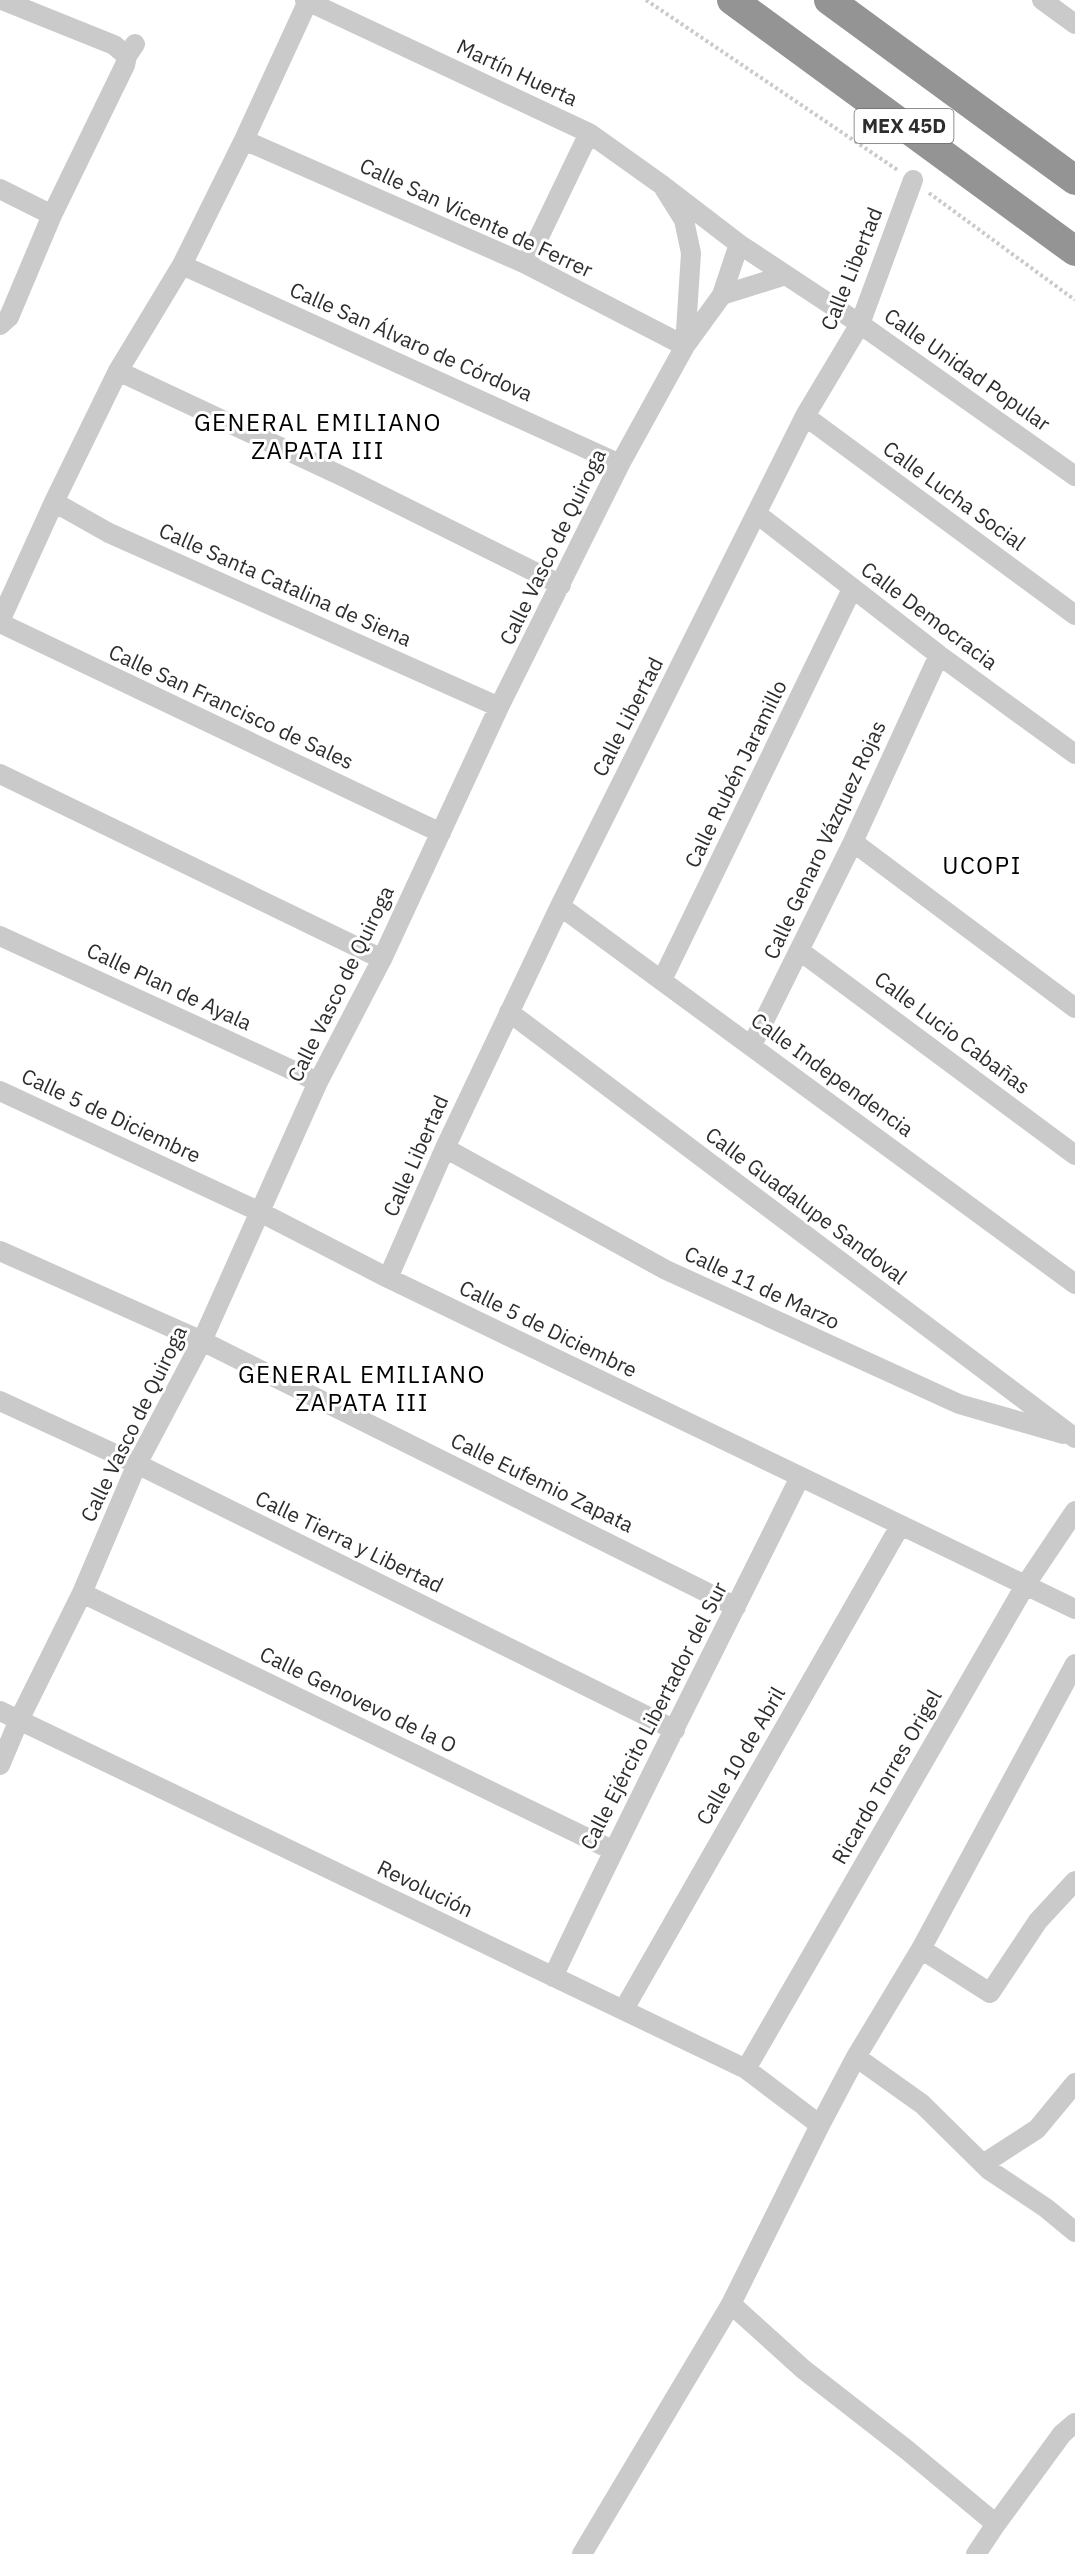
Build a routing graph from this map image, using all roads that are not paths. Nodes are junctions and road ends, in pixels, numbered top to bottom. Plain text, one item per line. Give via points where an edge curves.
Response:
1 (732, 0) edge
2 (829, 0) edge
3 (1042, 0) edge
4 (306, 1) edge
5 (3, 2) edge
6 (1075, 24) edge
7 (589, 133) junction
8 (244, 140) junction
9 (912, 180) road end
10 (1075, 180) edge
11 (662, 184) junction
12 (0, 189) edge
13 (52, 215) junction
14 (684, 220) joint
15 (739, 244) junction
16 (1075, 251) edge
17 (526, 264) junction
18 (182, 265) junction
19 (786, 275) junction
20 (722, 295) junction
21 (860, 324) junction
22 (0, 326) edge
23 (685, 346) junction
24 (118, 371) junction
25 (805, 416) junction
26 (620, 464) junction
27 (1075, 476) edge
28 (54, 502) junction
29 (757, 514) junction
30 (561, 585) junction
31 (852, 589) junction
32 (1075, 615) edge
33 (0, 622) edge
34 (939, 655) junction
35 (499, 707) junction
36 (1075, 754) edge
37 (0, 774) edge
38 (441, 833) junction
39 (852, 842) junction
40 (560, 906) junction
41 (0, 936) edge
42 (800, 951) junction
43 (382, 959) junction
44 (662, 980) junction
45 (1075, 1008) edge
46 (509, 1012) junction
47 (752, 1045) junction
48 (318, 1082) junction
49 (0, 1091) edge
50 (445, 1148) junction
51 (1075, 1155) edge
52 (260, 1212) junction
53 (0, 1251) edge
54 (388, 1278) junction
55 (1075, 1284) edge
56 (202, 1341) junction
57 (0, 1401) edge
58 (1075, 1437) edge
59 (136, 1464) junction
60 (800, 1477) junction
61 (1075, 1511) edge
62 (900, 1526) junction
63 (1026, 1584) junction
64 (82, 1593) junction
65 (736, 1607) junction
66 (1075, 1609) edge
67 (1075, 1664) edge
68 (0, 1711) edge
69 (19, 1720) junction
70 (675, 1730) junction
71 (0, 1765) edge
72 (612, 1850) junction
73 (1075, 1881) edge
74 (921, 1949) junction
75 (552, 1977) junction
76 (624, 2009) junction
77 (856, 2057) junction
78 (746, 2069) junction
79 (1075, 2084) edge
80 (820, 2125) junction
81 (983, 2164) junction
82 (1075, 2232) edge
83 (731, 2304) junction
84 (1075, 2423) edge
85 (996, 2524) junction
86 (582, 2554) edge
87 (976, 2554) edge

1 - 16 highway, MEX 45D
2 - 10 highway, MEX 45D
3 - 6 street
4 - 7 street, Martín Huerta
4 - 8 street
5 - 13 street via 131,50
7 - 11 street, Martín Huerta
7 - 17 street
8 - 17 street, Calle San Vicente de Ferrer
8 - 18 street
9 - 21 street, Calle Libertad
11 - 14 street, Martín Huerta
11 - 15 street, Calle Unidad Popular
12 - 13 street
13 - 22 street via 9,317
14 - 23 street, Calle Vasco de Quiroga via 691,253
15 - 19 street, Calle Unidad Popular
15 - 20 street
17 - 23 street, Calle San Vicente de Ferrer
18 - 24 street
18 - 26 street, Calle San Álvaro de Córdova
19 - 20 street
19 - 21 street, Calle Unidad Popular
20 - 23 street
21 - 25 street, Calle Libertad
21 - 27 street, Calle Unidad Popular
23 - 26 street, Calle Vasco de Quiroga
24 - 28 street
24 - 30 street
25 - 29 street, Calle Libertad
25 - 32 street, Calle Lucha Social
26 - 30 street, Calle Vasco de Quiroga
28 - 33 street
28 - 35 street, Calle Santa Catalina de Siena via 109,533
29 - 31 street, Calle Democracia
29 - 40 street, Calle Libertad
30 - 35 street, Calle Vasco de Quiroga
31 - 34 street, Calle Democracia
31 - 44 street, Calle Rubén Jaramillo
33 - 38 street, Calle San Francisco de Sales
34 - 36 street, Calle Democracia
34 - 39 street, Calle Genaro Vázquez Rojas
35 - 38 street, Calle Vasco de Quiroga
37 - 43 street
38 - 43 street, Calle Vasco de Quiroga
39 - 42 street, Calle Genaro Vázquez Rojas
39 - 45 street
40 - 44 street, Calle Independencia
40 - 46 street, Calle Libertad
41 - 48 street, Calle Plan de Ayala
42 - 47 street, Calle Genaro Vázquez Rojas
42 - 51 street, Calle Lucio Cabañas
43 - 48 street, Calle Vasco de Quiroga
44 - 47 street, Calle Independencia
46 - 50 street, Calle Libertad
46 - 58 street, Calle Guadalupe Sandoval
47 - 55 street, Calle Independencia
48 - 52 street, Calle Vasco de Quiroga
49 - 52 street, Calle 5 de Diciembre
50 - 54 street, Calle Libertad
50 - 58 street, Calle 11 de Marzo via 666,1270 959,1404
52 - 54 street, Calle 5 de Diciembre
52 - 56 street, Calle Vasco de Quiroga
53 - 56 street, Calle Eufemio Zapata
54 - 60 street, Calle 5 de Diciembre
56 - 59 street, Calle Vasco de Quiroga
56 - 65 street, Calle Eufemio Zapata
57 - 59 street, Calle Tierra y Libertad
59 - 64 street, Calle Vasco de Quiroga
59 - 70 street, Calle Tierra y Libertad
60 - 62 street, Calle 5 de Diciembre
60 - 65 street, Calle Ejército Libertador del Sur
61 - 63 street, Ricardo Torres Origel
62 - 63 street, Calle 5 de Diciembre
62 - 76 street, Calle 10 de Abril
63 - 66 street, Calle 5 de Diciembre
63 - 78 street, Ricardo Torres Origel
64 - 69 street, Calle Vasco de Quiroga
64 - 72 street, Calle Genovevo de la O
65 - 70 street, Calle Ejército Libertador del Sur
67 - 74 street
68 - 69 street, Revolución
69 - 71 street, Calle Vasco de Quiroga
69 - 75 street, Revolución
70 - 72 street, Calle Ejército Libertador del Sur
72 - 75 street, Calle Ejército Libertador del Sur
73 - 74 street via 1038,1921 990,1993
74 - 77 street
75 - 76 street, Revolución
76 - 78 street, Revolución
77 - 80 street
77 - 81 street via 922,2104
78 - 80 street, Revolución
79 - 81 street via 1037,2129
80 - 83 street
81 - 82 street
83 - 85 street via 803,2369
83 - 86 street
84 - 85 street via 1062,2434
85 - 87 street

